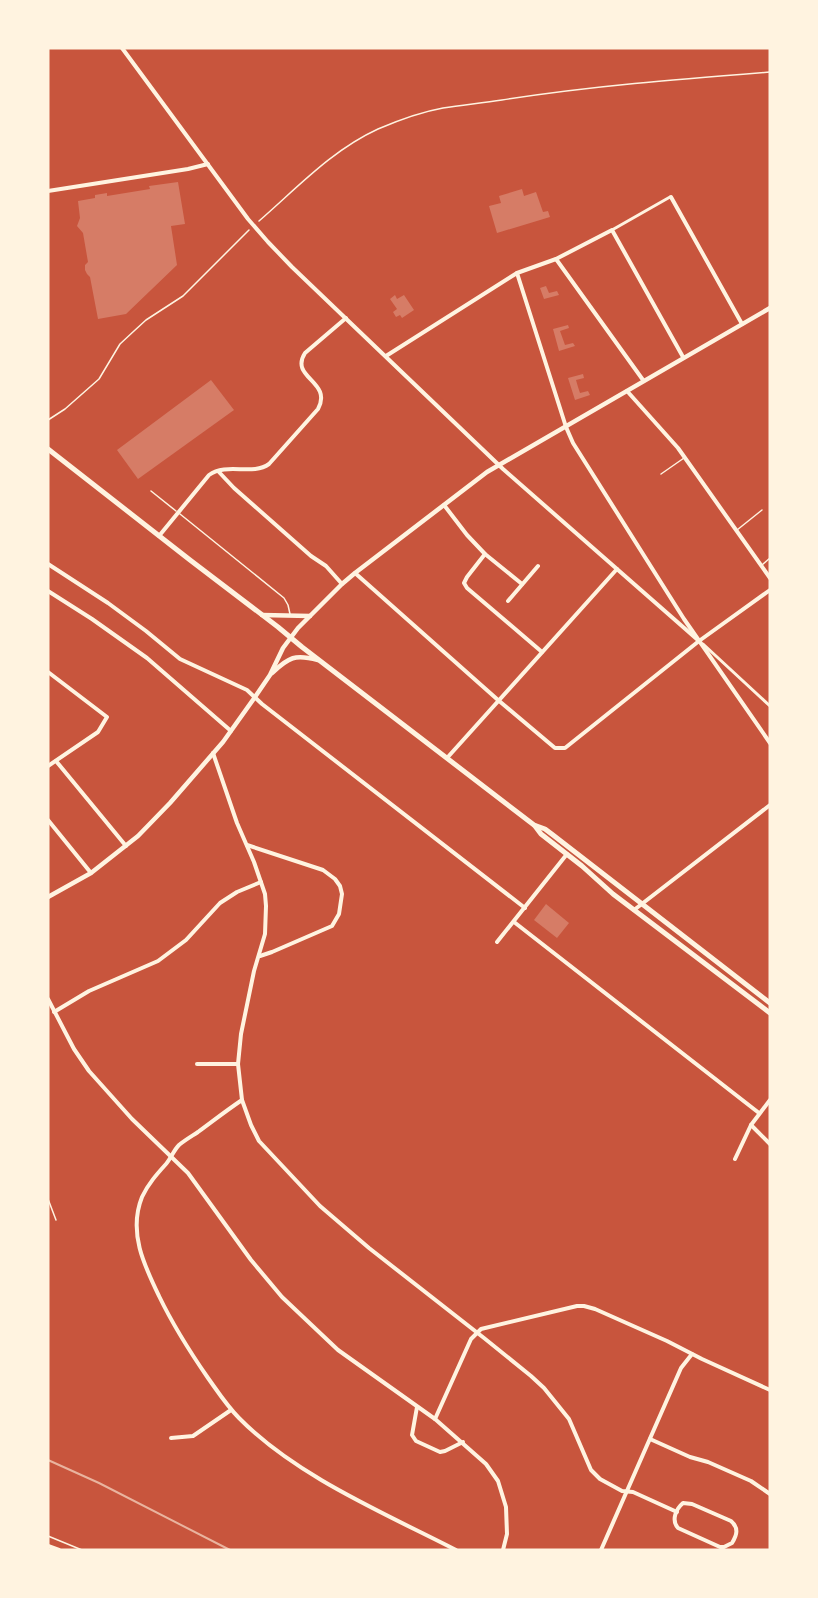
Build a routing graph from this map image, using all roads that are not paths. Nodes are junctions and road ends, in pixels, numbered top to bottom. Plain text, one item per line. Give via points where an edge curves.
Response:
1 (122, 48) edge
2 (208, 164) junction
3 (48, 191) edge
4 (671, 197) joint
5 (612, 230) junction
6 (556, 259) junction
7 (517, 273) junction
8 (770, 308) edge
9 (346, 318) junction
10 (742, 324) junction
11 (386, 356) junction
12 (683, 357) junction
13 (643, 380) junction
14 (626, 390) junction
15 (566, 427) junction
16 (48, 449) edge
17 (685, 457) junction
18 (500, 465) junction
19 (218, 470) junction
20 (661, 474) dead end
21 (151, 491) dead end
22 (444, 505) junction
23 (762, 510) dead end
24 (177, 512) junction
25 (736, 530) junction
26 (159, 536) junction
27 (485, 554) junction
28 (770, 558) edge
29 (48, 564) edge
30 (761, 565) junction
31 (538, 566) dead end
32 (617, 569) junction
33 (355, 573) junction
34 (770, 578) edge
35 (342, 584) junction
36 (522, 584) junction
37 (770, 590) edge
38 (48, 591) edge
39 (508, 602) dead end
40 (262, 615) junction
41 (290, 615) junction
42 (310, 615) junction
43 (291, 638) junction
44 (699, 641) junction
45 (542, 652) junction
46 (320, 660) junction
47 (48, 672) edge
48 (270, 675) junction
49 (255, 697) junction
50 (498, 700) junction
51 (770, 706) edge
52 (231, 731) junction
53 (770, 743) edge
54 (213, 753) junction
55 (447, 758) junction
56 (56, 761) junction
57 (48, 766) edge
58 (770, 805) edge
59 (48, 820) edge
60 (247, 844) junction
61 (126, 846) junction
62 (569, 852) junction
63 (91, 873) junction
64 (261, 882) junction
65 (48, 897) edge
66 (642, 904) junction
67 (525, 908) junction
68 (634, 910) junction
69 (514, 922) junction
70 (497, 942) dead end
71 (259, 957) junction
72 (48, 999) edge
73 (770, 1004) edge
74 (54, 1012) junction
75 (770, 1013) edge
76 (197, 1064) dead end
77 (238, 1064) junction
78 (242, 1100) junction
79 (770, 1100) edge
80 (759, 1113) junction
81 (751, 1125) junction
82 (770, 1144) edge
83 (172, 1156) junction
84 (735, 1159) dead end
85 (48, 1199) edge
86 (56, 1220) dead end
87 (476, 1332) junction
88 (692, 1354) junction
89 (770, 1390) edge
90 (417, 1407) junction
91 (231, 1410) junction
92 (435, 1419) junction
93 (171, 1438) dead end
94 (650, 1439) junction
95 (463, 1442) junction
96 (627, 1491) junction
97 (770, 1494) edge
98 (677, 1512) junction
99 (48, 1546) edge
100 (59, 1550) edge
101 (456, 1550) edge
102 (504, 1550) edge
103 (601, 1550) edge

1 - 2 street
2 - 3 street
2 - 9 street via 292,267
4 - 5 street
4 - 10 street
5 - 6 street
5 - 12 street
6 - 7 street
6 - 13 street
7 - 11 street
7 - 15 street
8 - 10 street
9 - 11 street
9 - 19 street via 304,353 301,362 303,372 320,390 318,409 265,467
10 - 12 street
11 - 18 street
12 - 13 street
13 - 14 street
14 - 15 street
14 - 17 street
15 - 18 street
15 - 44 street
16 - 26 main road
17 - 20 lane
17 - 25 street
18 - 22 street
18 - 32 street
19 - 24 street
19 - 35 street
21 - 24 lane
22 - 27 street
22 - 33 street
23 - 25 lane
24 - 26 street
24 - 41 lane via 284,598
25 - 30 street
26 - 40 main road
27 - 36 street
27 - 45 street via 464,583
28 - 30 lane
29 - 49 street via 108,603 180,659
30 - 34 street
31 - 36 street
32 - 44 street
32 - 45 street
33 - 35 street
33 - 50 street
35 - 42 street
36 - 39 street
37 - 44 street
38 - 52 street via 147,658
40 - 41 street
40 - 43 main road
41 - 42 street
42 - 43 street
43 - 46 main road
43 - 48 street
44 - 50 street via 565,748 555,748
44 - 51 street
44 - 53 street
45 - 50 street
46 - 48 street via 292,658
46 - 55 main road
47 - 56 street via 107,717 98,732
48 - 49 street
49 - 52 street
49 - 67 street
50 - 55 street
52 - 54 street
54 - 60 street
54 - 61 street
55 - 62 main road
56 - 57 street
56 - 61 street
58 - 66 street
59 - 63 street
60 - 64 street
60 - 71 street via 322,870 335,879 342,894 339,914 332,926
61 - 63 street
62 - 66 main road
62 - 67 street
62 - 68 main road
63 - 65 street
64 - 71 street via 266,915
64 - 74 street via 220,903 186,940 158,961 90,991
66 - 68 street
66 - 73 main road
67 - 69 street
68 - 75 main road
69 - 70 street
69 - 80 street
71 - 77 street
72 - 74 street
74 - 83 street via 96,1078
76 - 77 street
77 - 78 street
78 - 83 street via 178,1146
78 - 87 street via 259,1141 320,1206
79 - 80 street
80 - 81 street
81 - 82 street
81 - 84 street
83 - 90 street via 258,1269 296,1311 347,1357
83 - 91 street via 150,1183 139,1207 136,1229 141,1255 173,1324
85 - 86 lane
87 - 88 street via 570,1306 584,1306
87 - 92 street
87 - 96 street via 531,1376 558,1405 595,1475
88 - 89 street
88 - 94 street via 681,1368
90 - 92 street
90 - 95 street via 412,1435 416,1441 440,1452
91 - 93 street via 193,1436
91 - 101 street via 309,1473
92 - 95 street
94 - 96 street
94 - 97 street via 751,1480
95 - 102 street via 486,1464 501,1488 507,1519
96 - 98 street
96 - 103 street
98 - 98 street via 683,1503 692,1503 731,1521 736,1529 735,1538 720,1547 678,1528 674,1522
99 - 100 street

